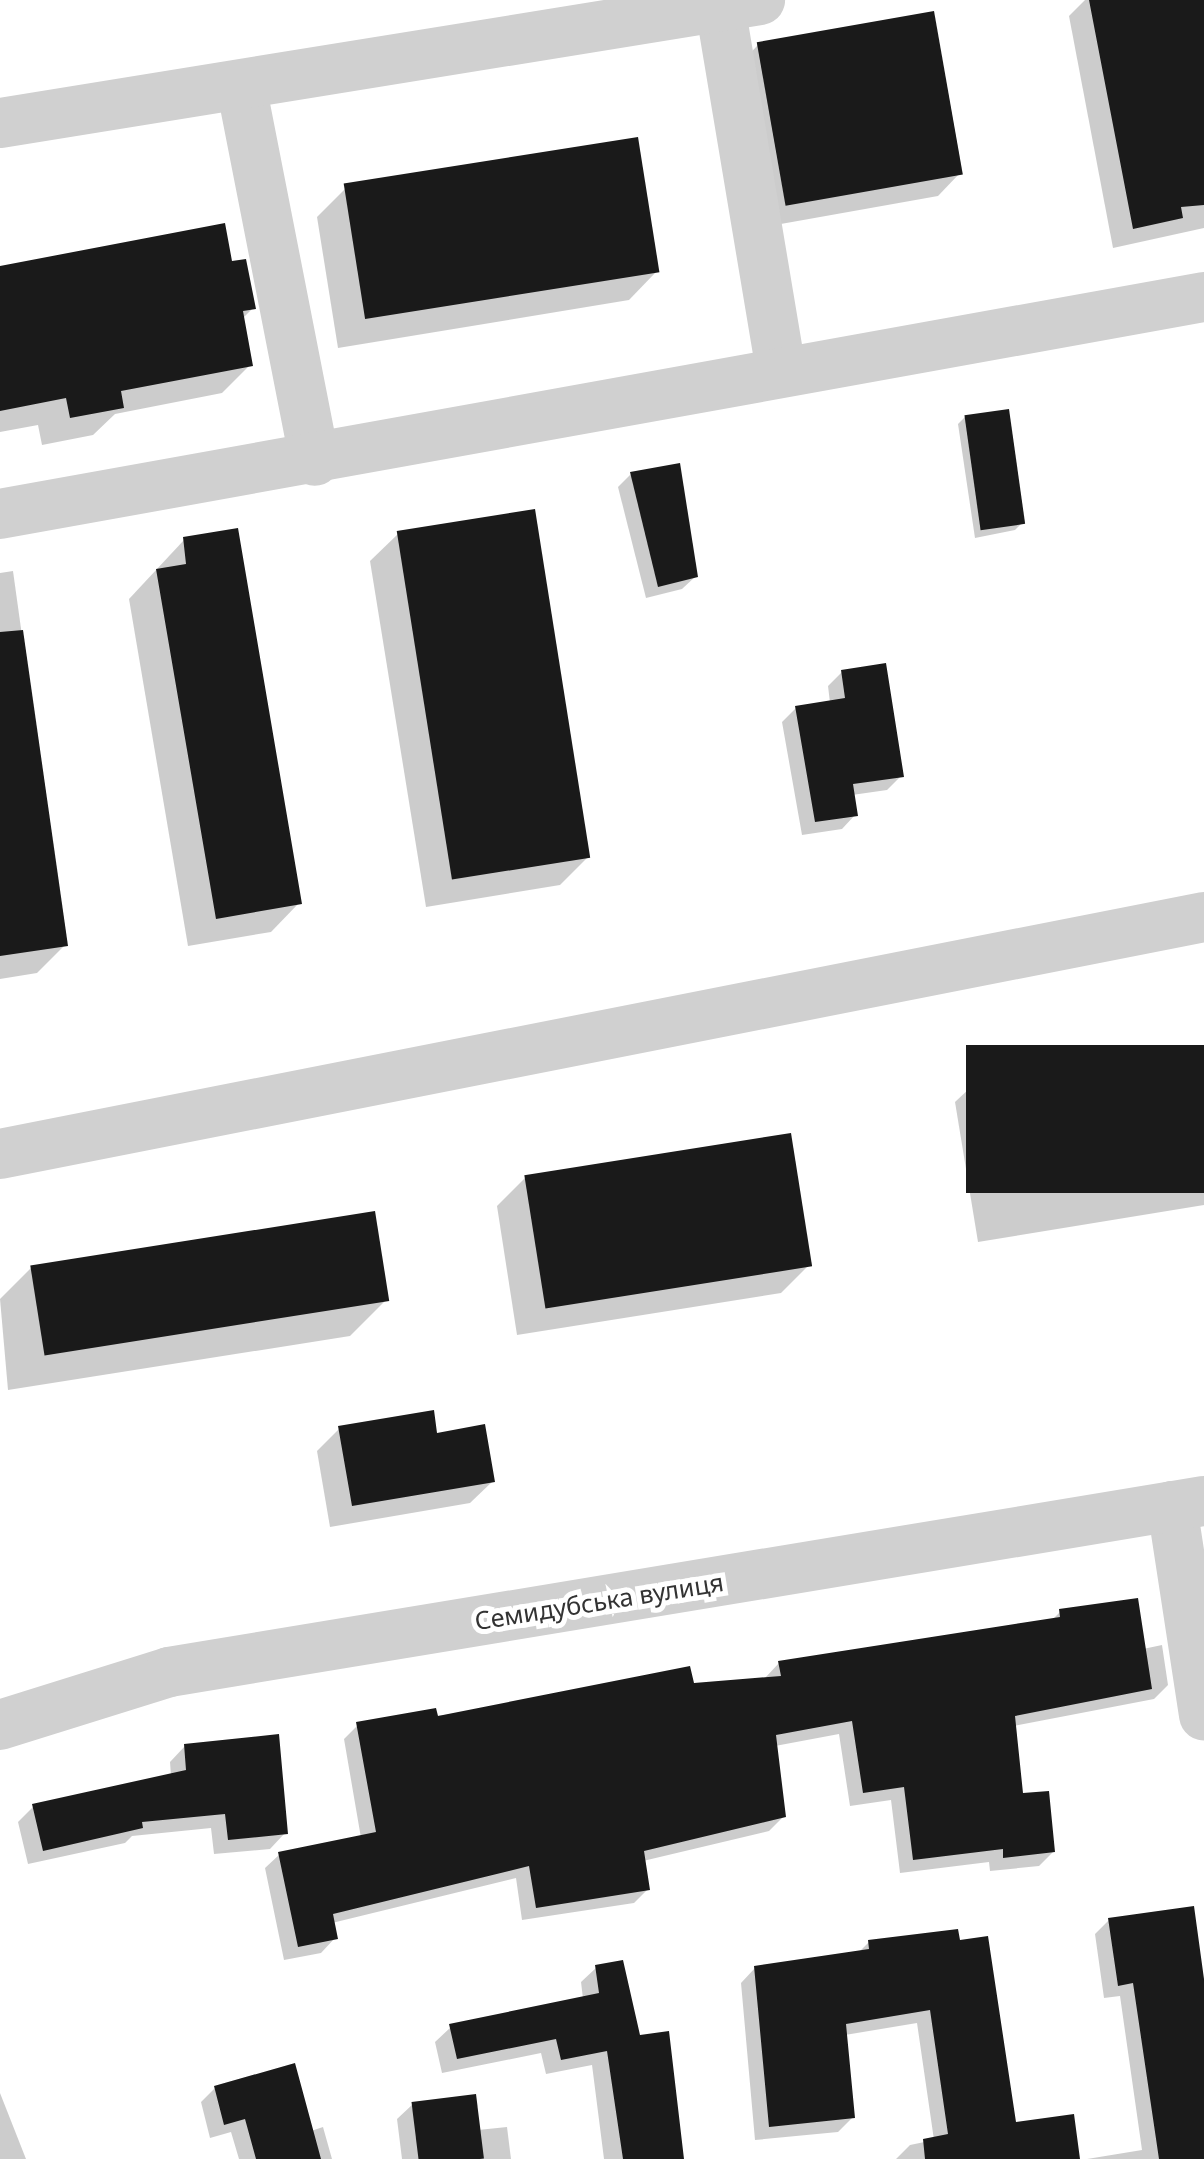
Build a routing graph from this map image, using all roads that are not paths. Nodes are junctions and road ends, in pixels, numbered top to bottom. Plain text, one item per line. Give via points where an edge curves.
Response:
1 (740, 3) edge
2 (241, 85) junction
3 (0, 123) edge
4 (1204, 297) edge
5 (781, 370) junction
6 (315, 461) junction
7 (0, 514) edge
8 (1204, 917) edge
9 (0, 1154) edge
10 (1188, 1504) edge
11 (1204, 1716) edge
12 (0, 1725) edge

1 - 2 street
1 - 5 street
2 - 3 street
2 - 6 street
4 - 5 street
5 - 6 street
6 - 7 street
8 - 9 street
10 - 11 street
10 - 12 street, Семидубська вулиця via 169,1672

